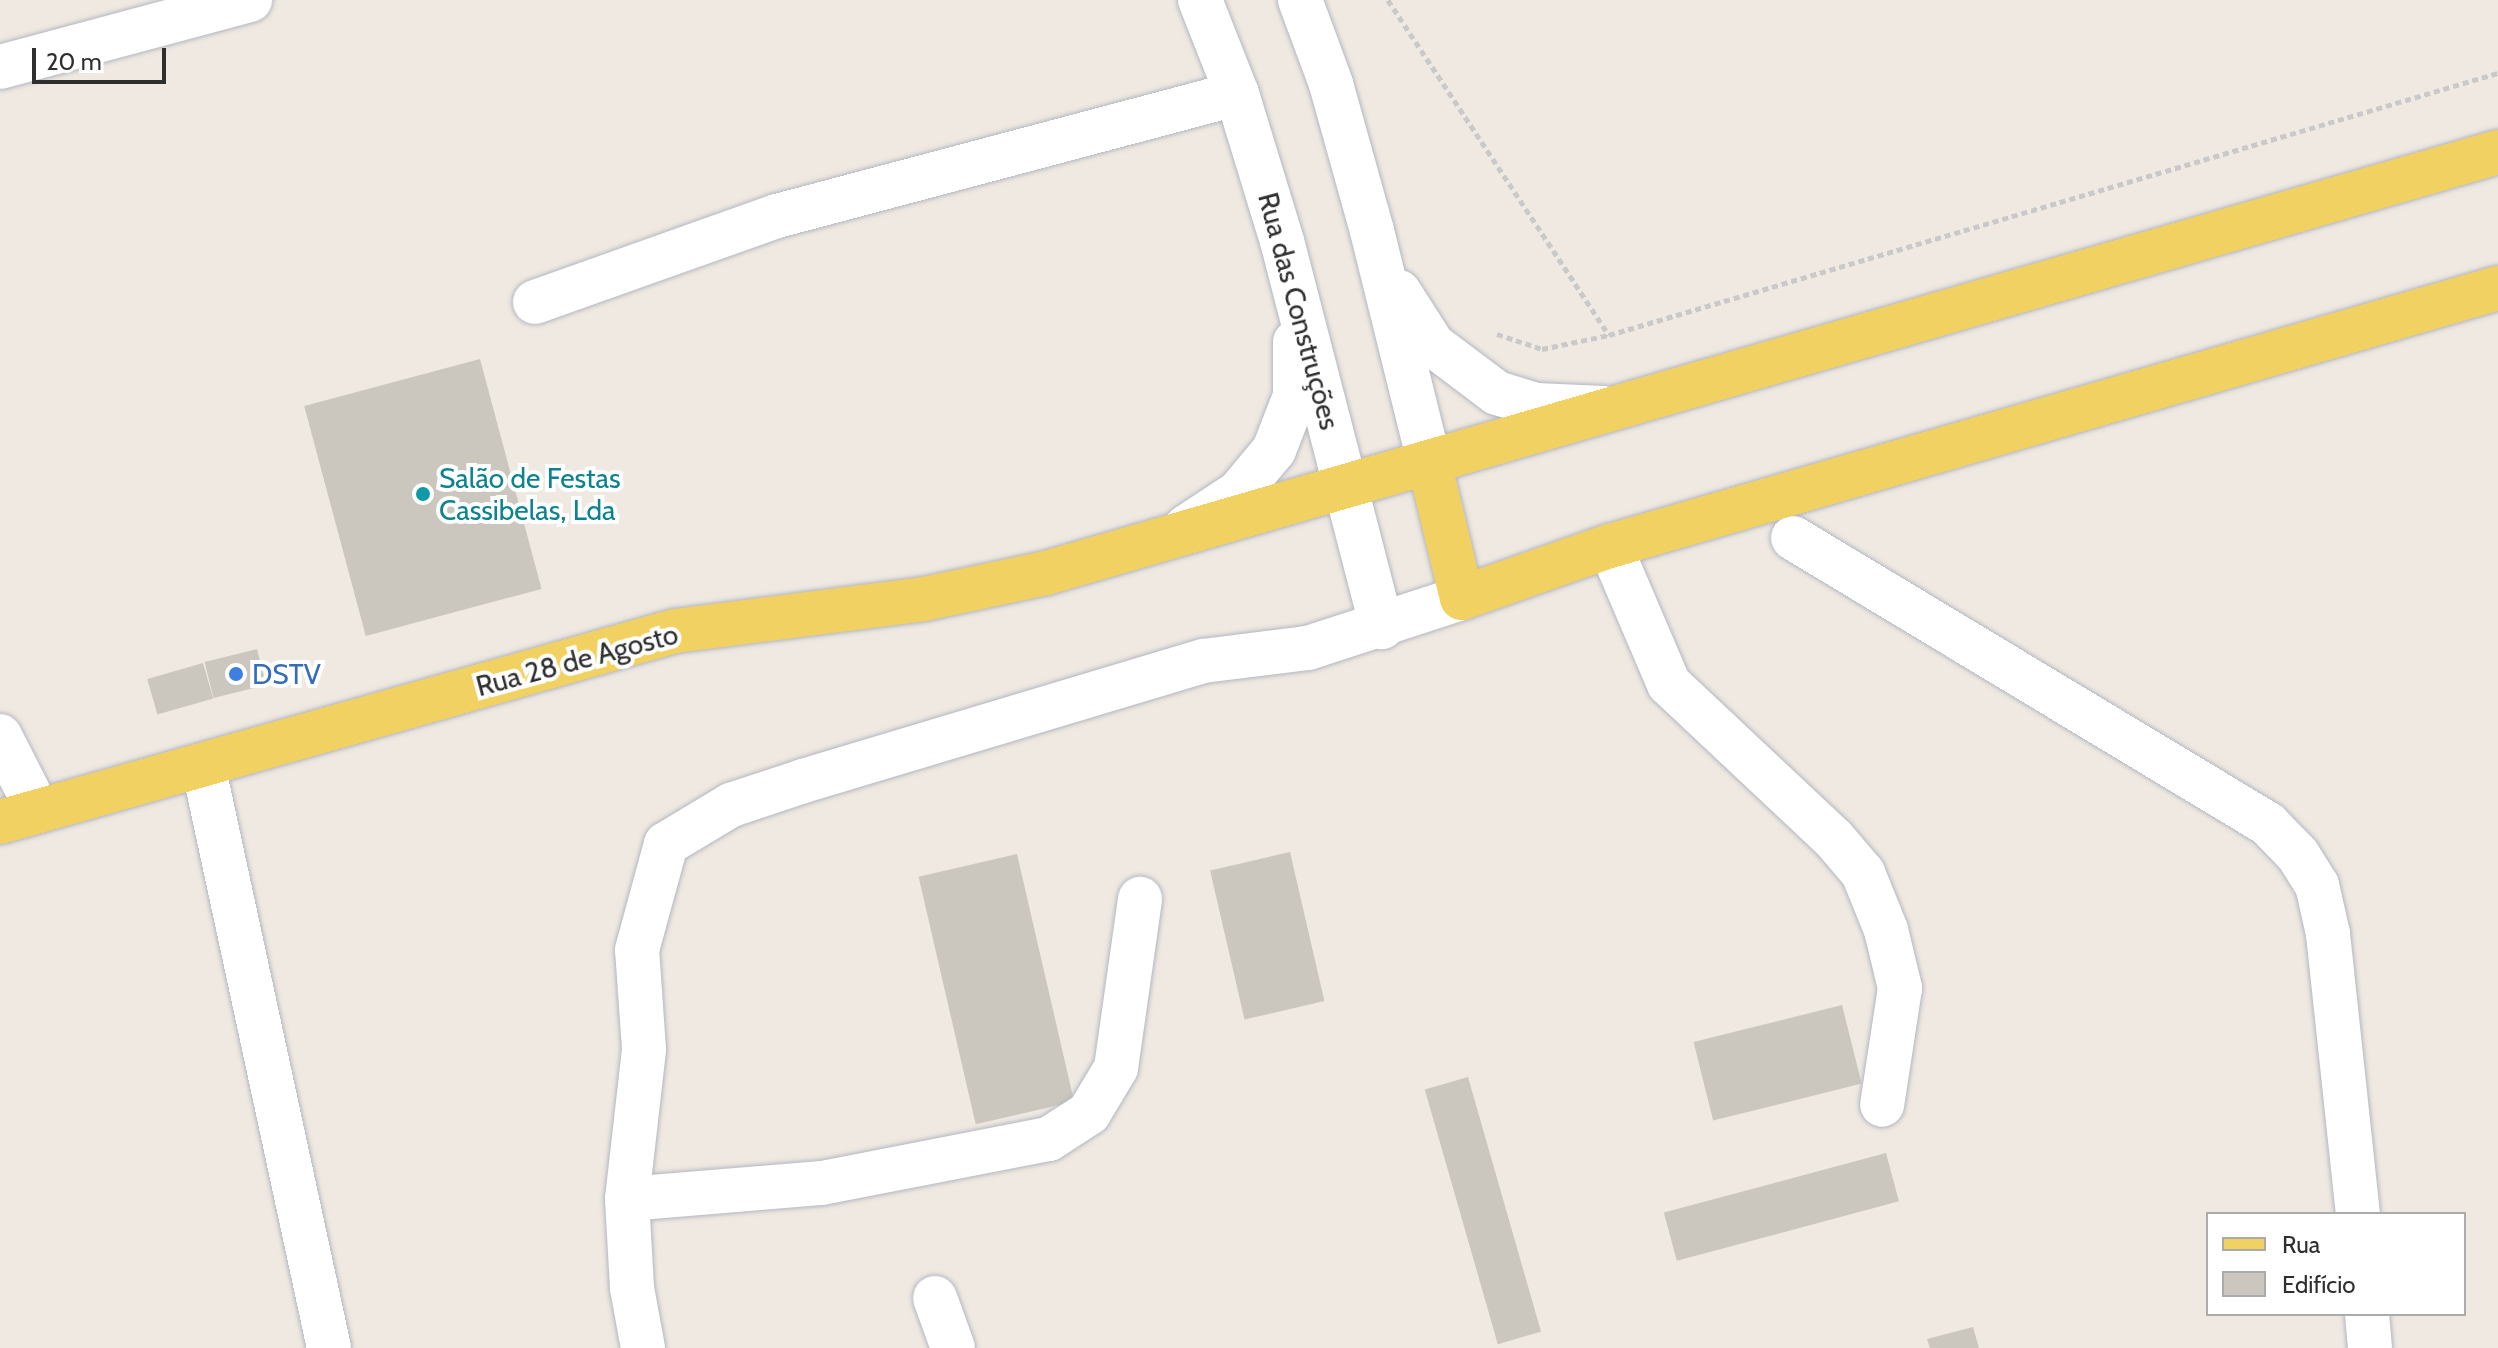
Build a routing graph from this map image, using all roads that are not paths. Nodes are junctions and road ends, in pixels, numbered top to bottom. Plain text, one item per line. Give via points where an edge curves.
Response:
1 (250, 0) edge
2 (1200, 0) edge
3 (1300, 0) edge
4 (0, 67) edge
5 (1237, 94) junction
6 (2498, 152) edge
7 (1372, 231) junction
8 (1282, 241) junction
9 (2498, 288) edge
10 (535, 302) dead end
11 (1624, 408) junction
12 (1429, 462) junction
13 (1346, 485) junction
14 (1163, 538) junction
15 (1793, 538) dead end
16 (1610, 546) junction
17 (1462, 598) junction
18 (1382, 627) junction
19 (0, 736) edge
20 (203, 765) junction
21 (18, 816) edge
22 (1140, 899) dead end
23 (1882, 1105) dead end
24 (627, 1199) junction
25 (2358, 1212) edge
26 (935, 1298) dead end
27 (2367, 1316) edge
28 (329, 1348) edge
29 (643, 1348) edge
30 (953, 1348) edge
31 (2370, 1348) edge

1 - 4 street
2 - 5 street, Rua das Construções
3 - 7 street via 1331,84
5 - 8 street, Rua das Construções
5 - 10 street via 777,216
6 - 11 main road, Rua 28 de Agosto
7 - 11 street via 1407,308 1433,345 1462,370 1497,393 1536,405
7 - 12 street
8 - 13 street, Rua das Construções
8 - 14 street via 1298,368 1286,425 1274,450 1239,492
9 - 16 main road
11 - 12 main road, Rua 28 de Agosto
12 - 13 main road, Rua 28 de Agosto
12 - 17 main road
13 - 14 main road, Rua 28 de Agosto
13 - 18 street, Rua das Construções
14 - 20 main road, Rua 28 de Agosto via 1046,573 924,599 675,631
15 - 25 street via 2268,824 2298,855 2317,885 2328,934
16 - 17 main road
16 - 23 street via 1669,684 1834,839 1863,873 1886,930 1900,988
17 - 18 street
18 - 24 street via 1308,648 1203,661 832,772 731,805 666,844 637,950 644,1049
19 - 21 street
20 - 21 main road, Rua 28 de Agosto
20 - 28 street
22 - 24 street via 1116,1068 1089,1113 1049,1139 822,1183
24 - 29 street via 632,1288
26 - 30 street
27 - 31 street

